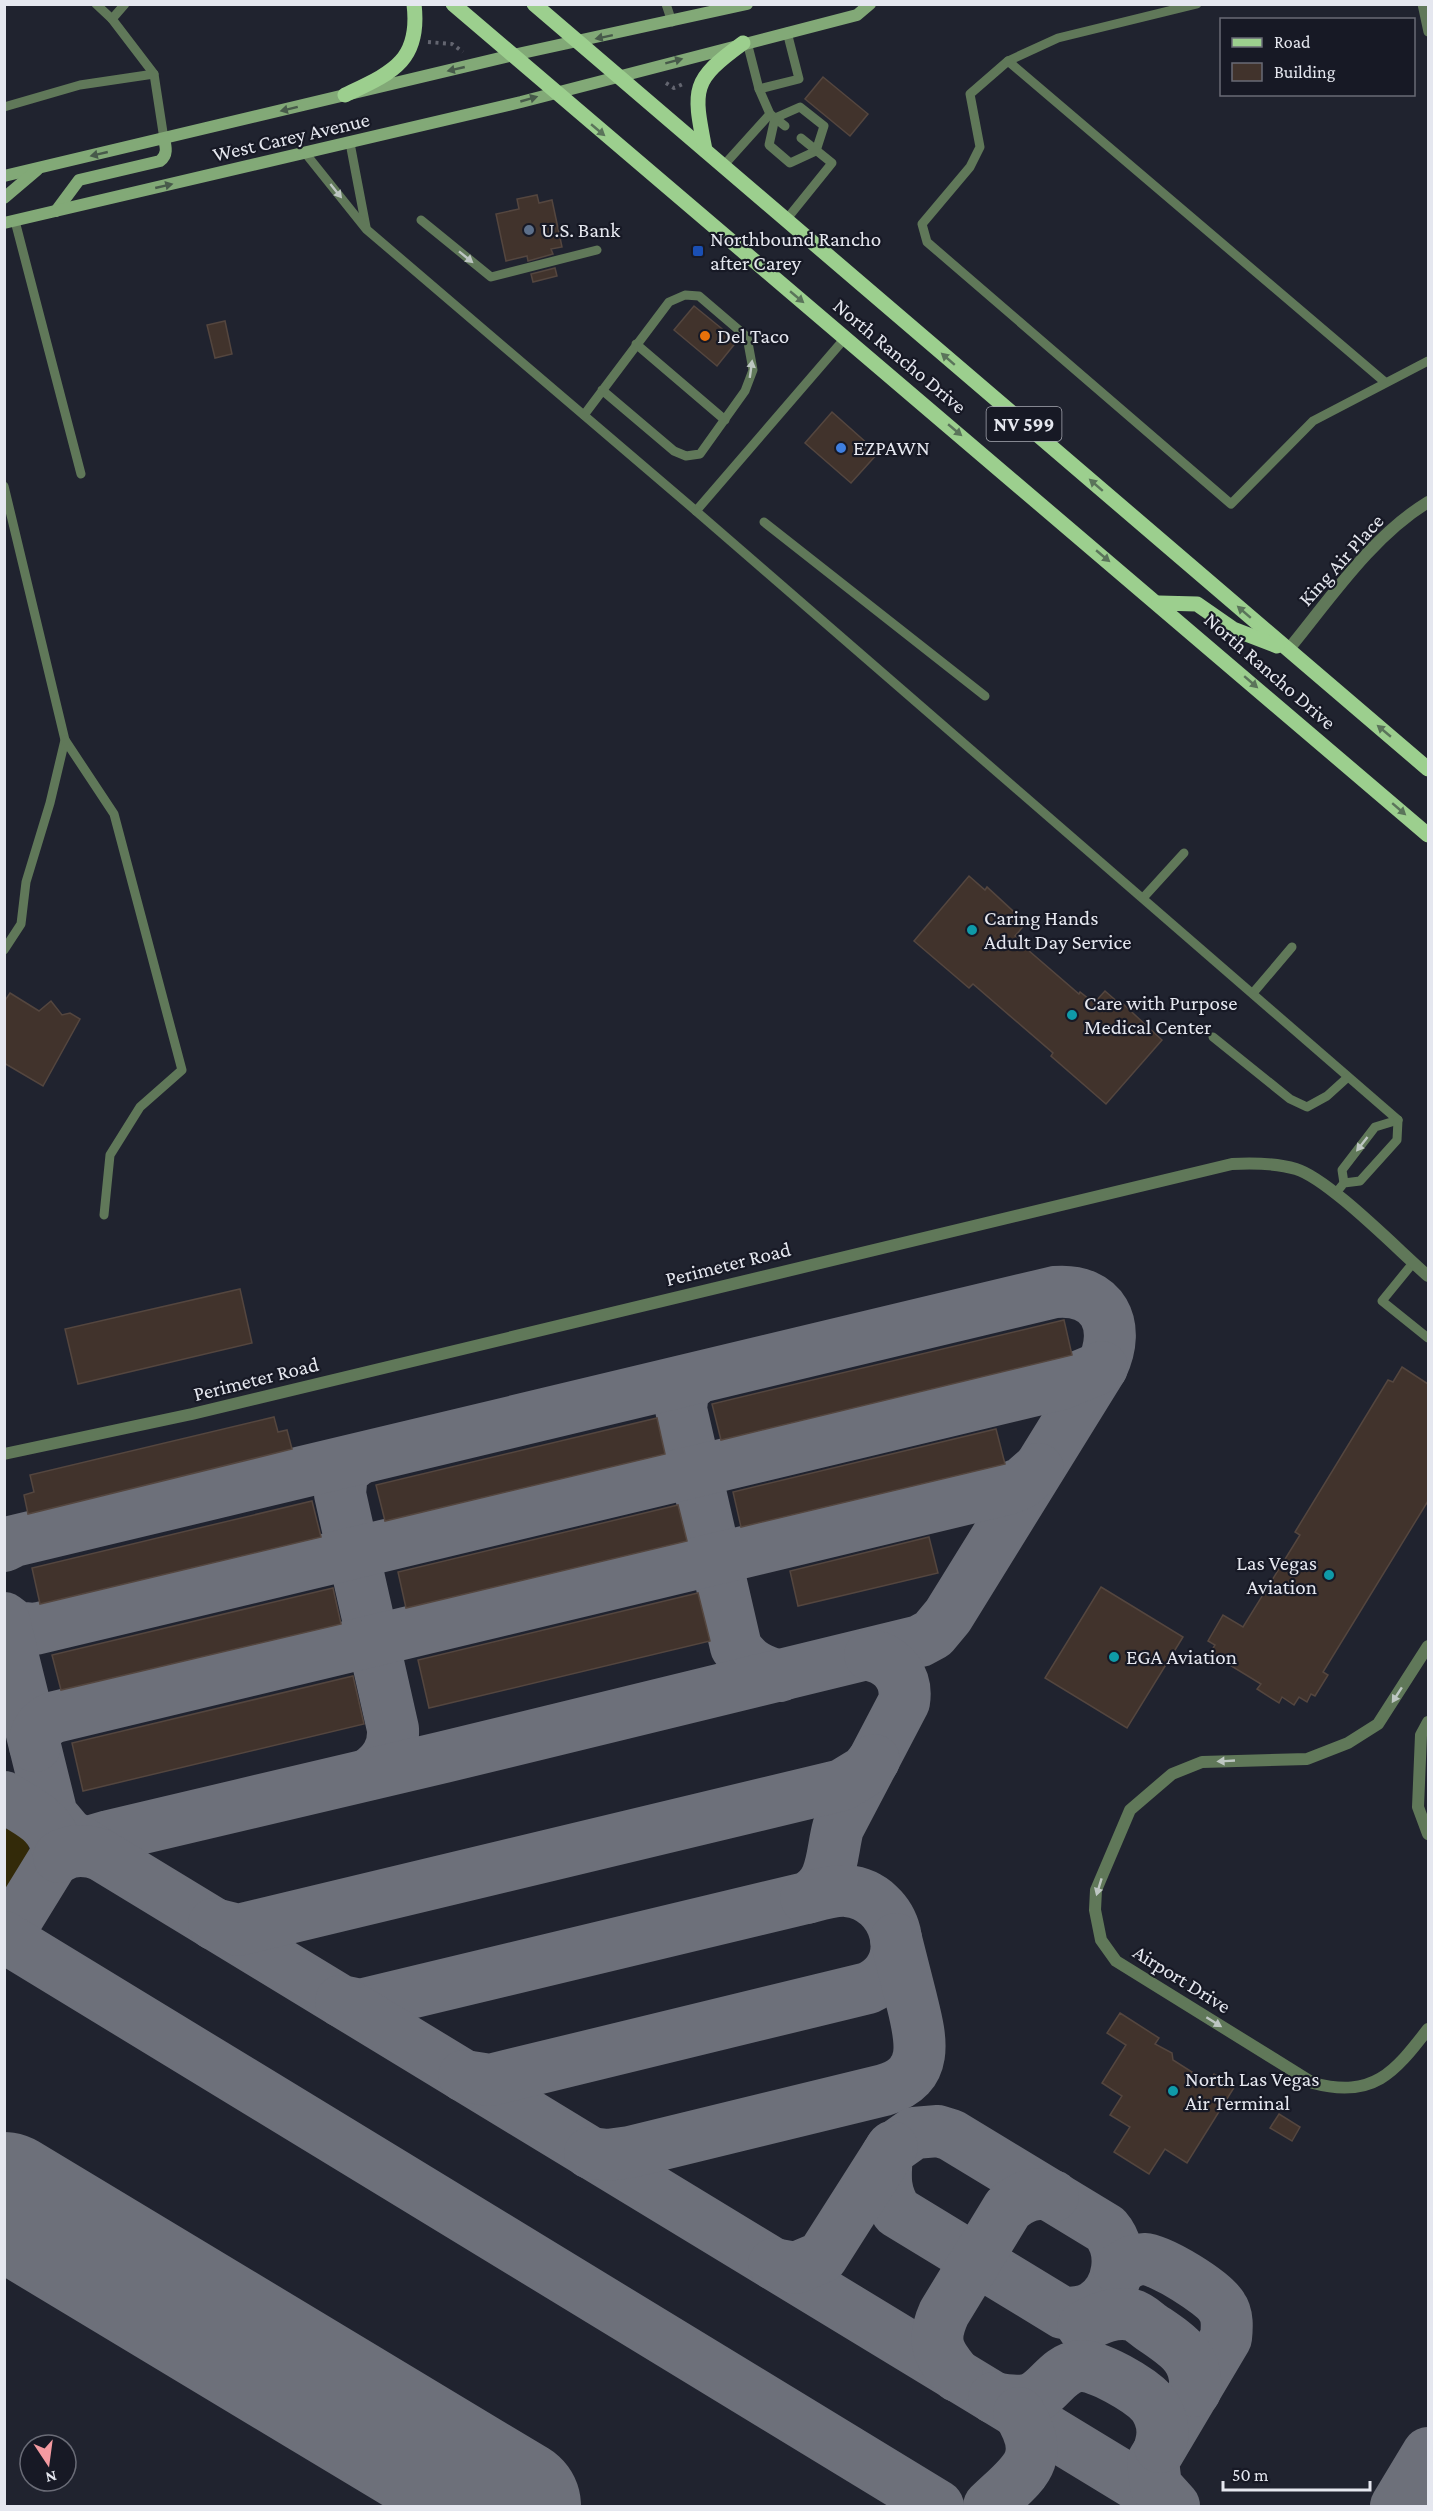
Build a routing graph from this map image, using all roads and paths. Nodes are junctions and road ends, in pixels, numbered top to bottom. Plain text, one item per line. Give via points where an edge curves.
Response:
1 (96, 4) edge
2 (125, 4) edge
3 (414, 4) edge
4 (453, 4) edge
5 (534, 4) edge
6 (666, 4) edge
7 (747, 4) edge
8 (870, 4) edge
9 (1197, 4) edge
10 (1422, 4) edge
11 (112, 19) junction
12 (672, 22) junction
13 (787, 32) junction
14 (1428, 32) edge
15 (422, 41) dead end
16 (578, 42) junction
17 (745, 42) junction
18 (513, 55) junction
19 (469, 57) dead end
20 (1008, 61) junction
21 (154, 74) junction
22 (617, 76) junction
23 (687, 82) dead end
24 (666, 83) dead end
25 (759, 89) junction
26 (554, 92) junction
27 (345, 95) junction
28 (4, 107) edge
29 (773, 116) junction
30 (785, 126) dead end
31 (801, 138) dead end
32 (164, 139) junction
33 (350, 143) junction
34 (705, 150) junction
35 (816, 151) junction
36 (306, 154) junction
37 (724, 165) junction
38 (40, 168) junction
39 (4, 176) edge
40 (4, 198) edge
41 (56, 211) junction
42 (421, 220) dead end
43 (786, 220) junction
44 (10, 222) edge
45 (366, 229) junction
46 (597, 250) dead end
47 (846, 337) junction
48 (636, 344) junction
49 (1428, 361) edge
50 (1386, 383) junction
51 (602, 390) junction
52 (584, 415) junction
53 (724, 420) junction
54 (81, 474) dead end
55 (4, 486) edge
56 (1428, 502) edge
57 (696, 511) junction
58 (764, 522) dead end
59 (1159, 603) junction
60 (1288, 651) junction
61 (985, 696) dead end
62 (65, 740) junction
63 (1428, 769) edge
64 (1428, 835) edge
65 (1184, 853) dead end
66 (1143, 898) junction
67 (1292, 946) dead end
68 (4, 950) edge
69 (1252, 993) junction
70 (1213, 1037) dead end
71 (1348, 1077) junction
72 (1398, 1120) junction
73 (1344, 1183) junction
74 (1335, 1194) junction
75 (104, 1215) dead end
76 (1413, 1263) junction
77 (1428, 1276) edge
78 (1428, 1338) edge
79 (4, 1454) edge
80 (1428, 1646) edge
81 (1428, 1722) edge
82 (1428, 1834) edge
83 (1428, 2029) edge

1 - 11 lane
2 - 11 lane
3 - 27 main road via 415,35 410,51 398,67
4 - 18 main road, North Rancho Drive / NV 599
5 - 16 main road, North Rancho Drive / NV 599
6 - 12 lane
7 - 12 main road, West Carey Avenue
8 - 13 main road, West Carey Avenue via 857,15
9 - 20 lane via 1058,38
10 - 14 lane
11 - 21 lane
12 -> 16 main road, West Carey Avenue
13 - 17 main road, West Carey Avenue
13 - 25 lane via 799,79
15 - 19 path via 452,44
16 - 18 main road, West Carey Avenue
16 - 22 main road, North Rancho Drive / NV 599
22 -> 17 main road, West Carey Avenue
17 - 25 lane
17 - 34 main road via 711,66 700,81 697,97
18 - 26 main road, North Rancho Drive / NV 599
18 -> 27 main road, West Carey Avenue
20 - 50 lane
20 - 50 lane via 970,94 980,147 970,167 922,224 927,242 1231,504 1313,421
21 - 28 lane via 80,85
21 - 32 lane
22 - 26 main road, West Carey Avenue
22 - 34 main road, North Rancho Drive / NV 599
23 - 24 path via 674,88
25 - 29 lane
33 -> 26 main road, West Carey Avenue
26 -> 47 main road, North Rancho Drive / NV 599
27 -> 32 main road, West Carey Avenue
29 - 30 lane
29 - 35 lane via 769,145 790,162
29 - 35 lane via 800,107 824,126
29 - 37 lane
31 - 35 lane
32 -> 38 main road, West Carey Avenue
32 - 41 main road via 166,149 160,161 79,180
33 - 36 main road, West Carey Avenue
33 - 45 lane
34 - 37 main road, North Rancho Drive / NV 599
35 - 43 lane via 832,163
41 -> 36 main road, West Carey Avenue
36 -> 45 lane
37 - 43 main road, North Rancho Drive / NV 599
38 - 39 main road, West Carey Avenue
38 - 40 main road
41 - 44 main road, West Carey Avenue
42 -> 46 lane via 491,277
60 -> 43 main road, North Rancho Drive / NV 599
44 - 54 lane
45 - 52 lane
47 - 57 lane
47 -> 59 main road, North Rancho Drive / NV 599
48 - 51 lane
48 - 53 lane
53 -> 48 lane via 745,391 753,369 752,356 747,338 699,296 685,295 669,302
49 - 50 lane
51 - 52 lane
51 - 53 lane via 674,451 686,456 700,454
52 - 57 lane
55 - 62 lane
56 - 60 street, King Air Place via 1365,557
57 - 66 lane
58 - 61 lane
59 - 60 main road via 1197,604 1233,629
59 -> 64 main road, North Rancho Drive / NV 599
63 -> 60 main road, North Rancho Drive / NV 599
62 - 68 lane via 26,882 21,924
62 - 75 lane via 114,814 182,1070 140,1107 110,1155
65 - 66 lane
66 - 69 lane
67 - 69 lane
69 - 71 lane
70 - 71 lane via 1290,1099 1307,1107
71 - 72 lane
72 - 73 lane via 1396,1140 1360,1181
72 -> 73 lane via 1375,1127 1342,1170
73 - 74 lane
74 - 76 street, Perimeter Road
74 - 79 street, Perimeter Road via 1297,1169 1232,1164 192,1414
76 - 77 street, Perimeter Road
76 - 78 lane via 1382,1301
80 -> 83 street, Airport Drive via 1378,1724 1348,1743 1307,1759 1202,1762 1172,1774 1130,1810 1096,1890 1095,1910 1101,1940 1116,1961 1313,2083 1350,2088 1385,2077 1400,2066
81 - 82 street via 1420,1735 1418,1808

